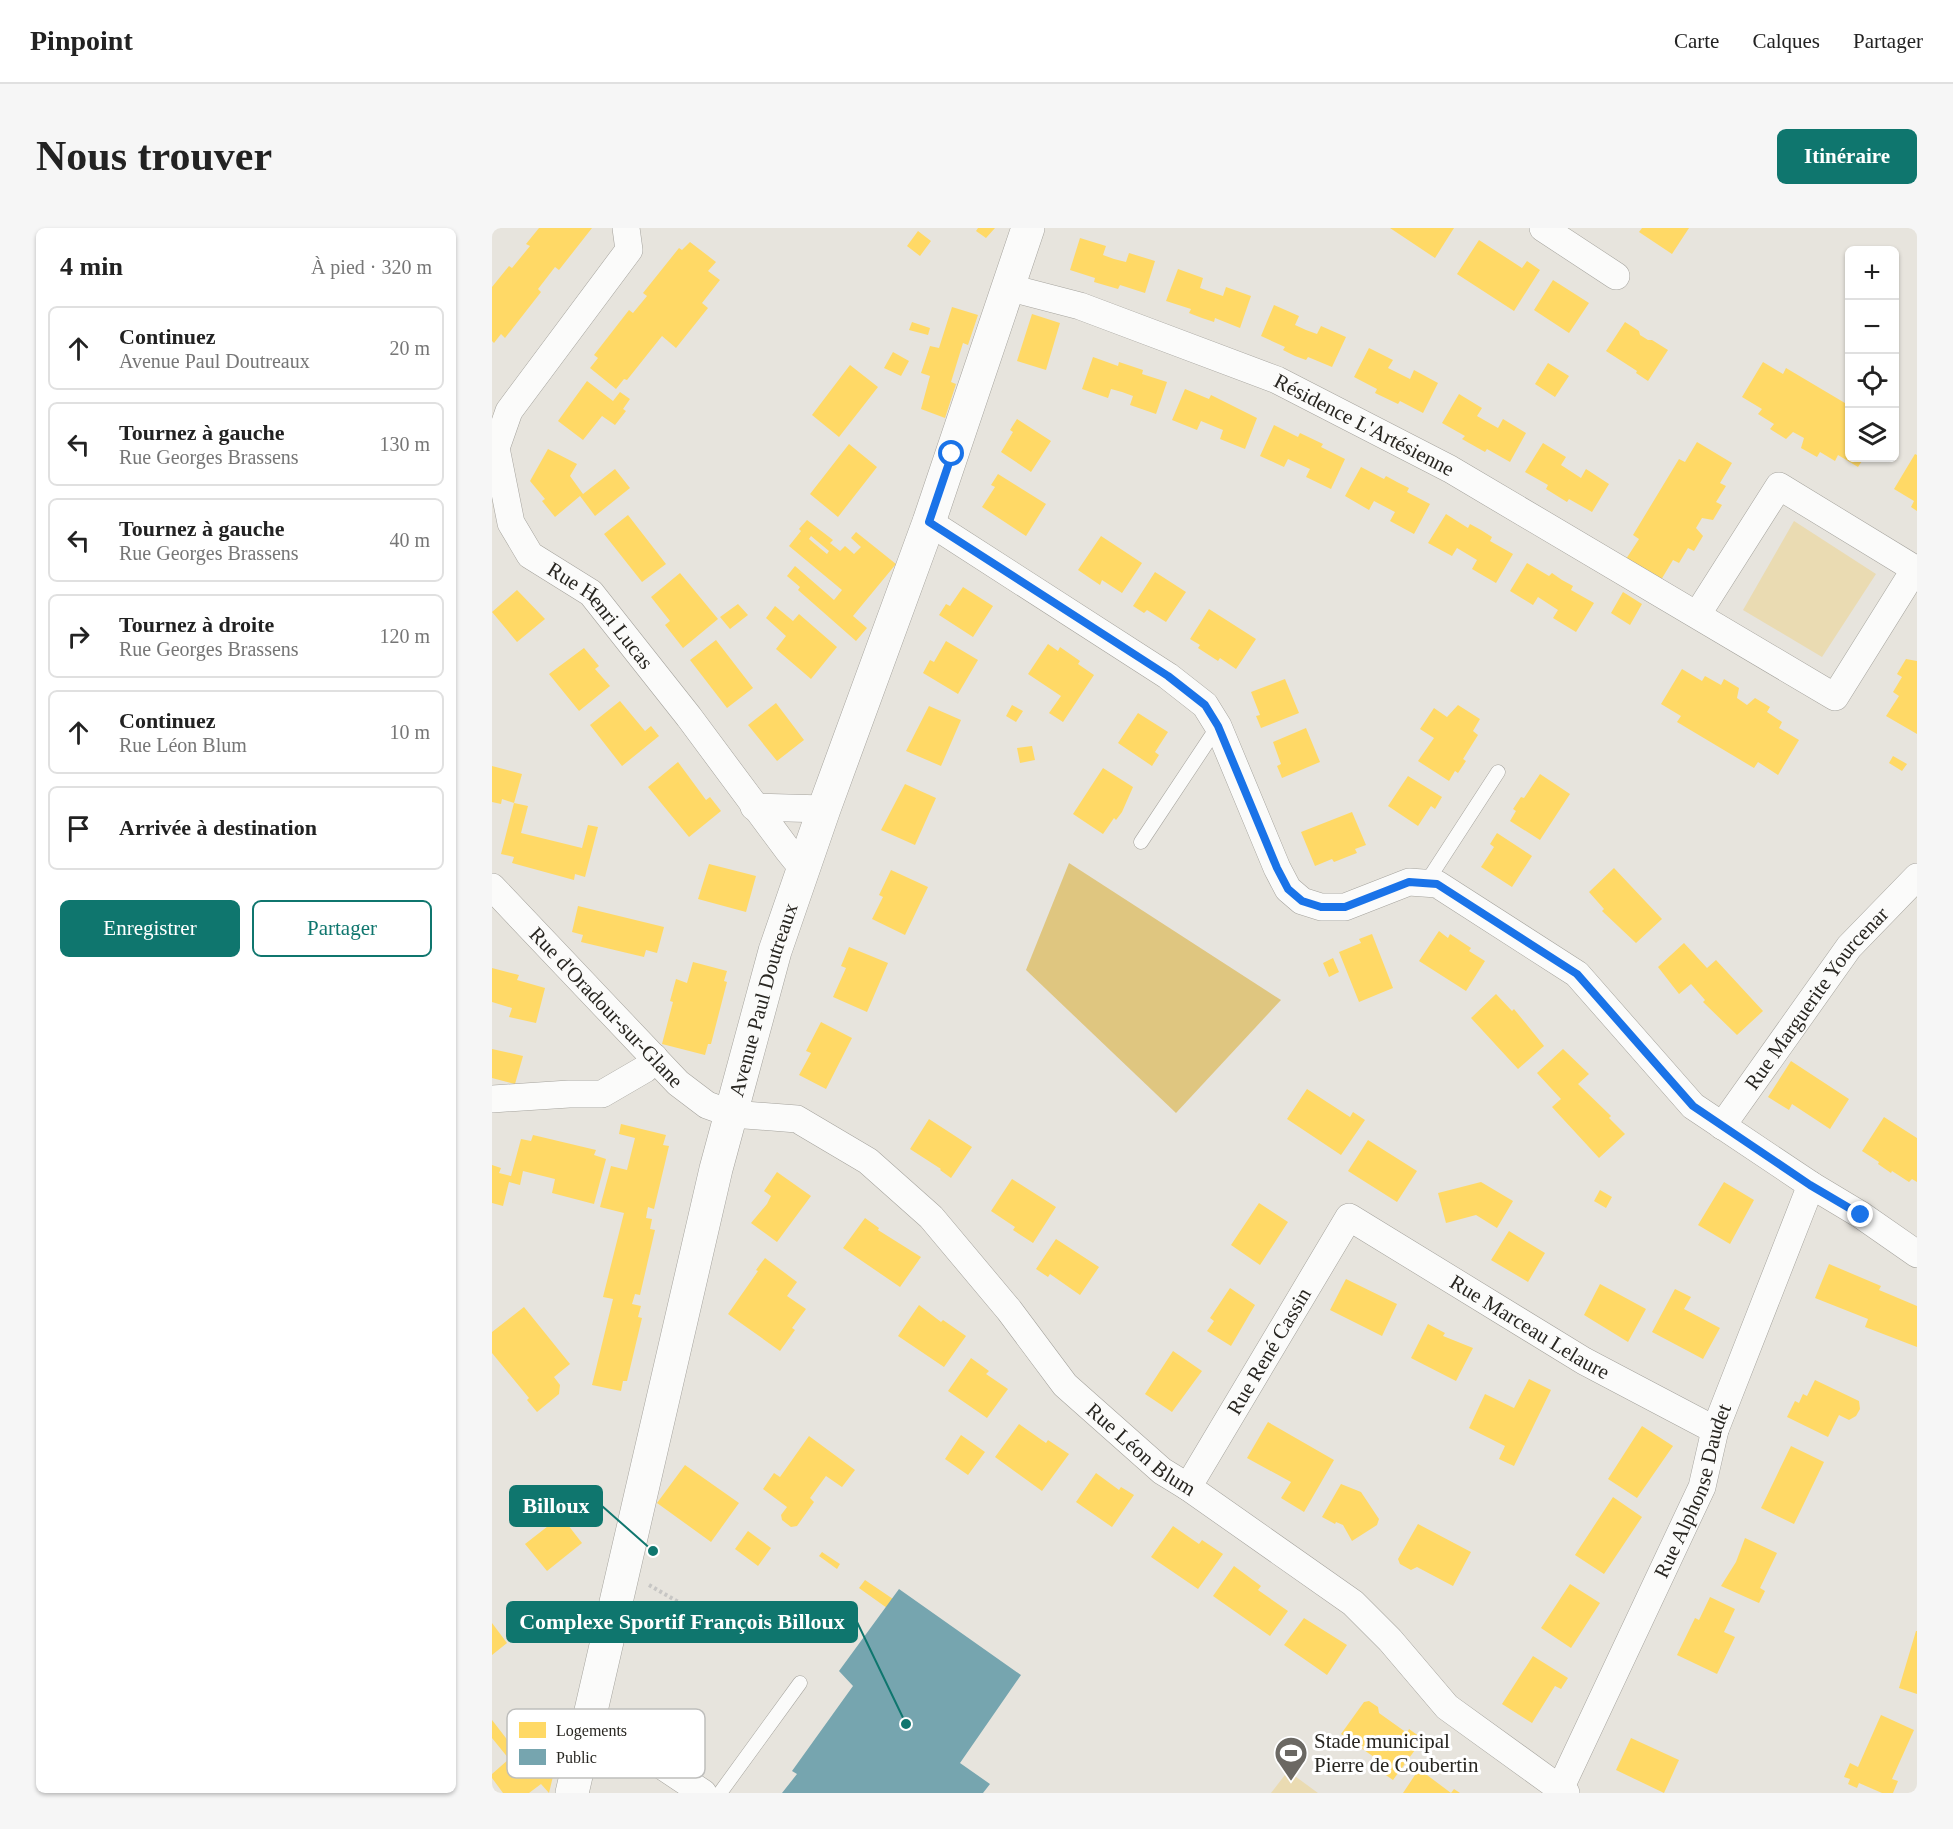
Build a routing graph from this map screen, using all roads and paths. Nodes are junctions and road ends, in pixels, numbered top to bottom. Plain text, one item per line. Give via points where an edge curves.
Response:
1 (626, 228) edge
2 (1028, 228) edge
3 (1543, 228) edge
4 (1616, 276) dead end
5 (1007, 287) junction
6 (501, 405) edge
7 (929, 522) junction
8 (1698, 615) junction
9 (1218, 726) junction
10 (1498, 772) dead end
11 (754, 807) junction
12 (824, 809) junction
13 (1141, 842) dead end
14 (805, 866) junction
15 (1917, 877) edge
16 (1426, 883) junction
17 (492, 887) edge
18 (654, 1057) junction
19 (492, 1099) edge
20 (732, 1114) junction
21 (1722, 1126) junction
22 (1810, 1185) junction
23 (1349, 1217) joint
24 (1917, 1254) edge
25 (1715, 1430) junction
26 (1188, 1487) junction
27 (624, 1573) junction
28 (692, 1610) dead end
29 (800, 1683) dead end
30 (592, 1709) edge
31 (576, 1778) edge
32 (680, 1778) edge
33 (1563, 1791) edge
34 (572, 1793) edge
35 (703, 1793) edge
36 (720, 1793) edge

1 - 6 street, Rue Henri Lucas via 629,250
2 - 5 street, Avenue Paul Doutreaux
3 - 4 street
5 - 7 street, Avenue Paul Doutreaux
5 - 8 street, Résidence L'Artésienne via 1080,306 1277,380 1450,469
6 - 11 street, Rue Henri Lucas via 496,448 511,523 530,555 591,593
7 - 9 street via 1168,676 1205,705
7 - 12 street, Avenue Paul Doutreaux
8 - 8 street, Résidence L'Artésienne via 1836,697 1914,569 1779,486
9 - 13 lane
9 - 16 street via 1277,868 1288,889 1302,901 1321,907 1345,907 1409,882
10 - 16 lane
11 - 12 street
11 - 14 street, Rue Henri Lucas
12 - 14 street, Avenue Paul Doutreaux
14 - 20 street, Avenue Paul Doutreaux via 775,951
15 - 21 street, Rue Marguerite Yourcenar via 1850,947
16 - 21 street via 1437,884 1577,974 1693,1106
17 - 18 street, Rue d'Oradour-sur-Glane
18 - 19 street via 645,1069 602,1094
18 - 20 street, Rue d'Oradour-sur-Glane via 678,1083 707,1105
20 - 26 street, Rue Léon Blum via 797,1119 868,1161 931,1217 1065,1385 1161,1471
20 - 27 street, Avenue Paul Doutreaux
21 - 22 street
22 - 24 street
22 - 25 street, Rue Alphonse Daudet
23 - 25 street, Rue Marceau Lelaure via 1584,1361
23 - 26 street, Rue René Cassin
25 - 33 street, Rue Alphonse Daudet via 1702,1487
26 - 33 street, Rue Léon Blum via 1353,1603 1447,1707
27 - 28 path
27 - 30 street, Avenue Paul Doutreaux
29 - 36 lane
31 - 34 street, Avenue Paul Doutreaux
32 - 35 street

